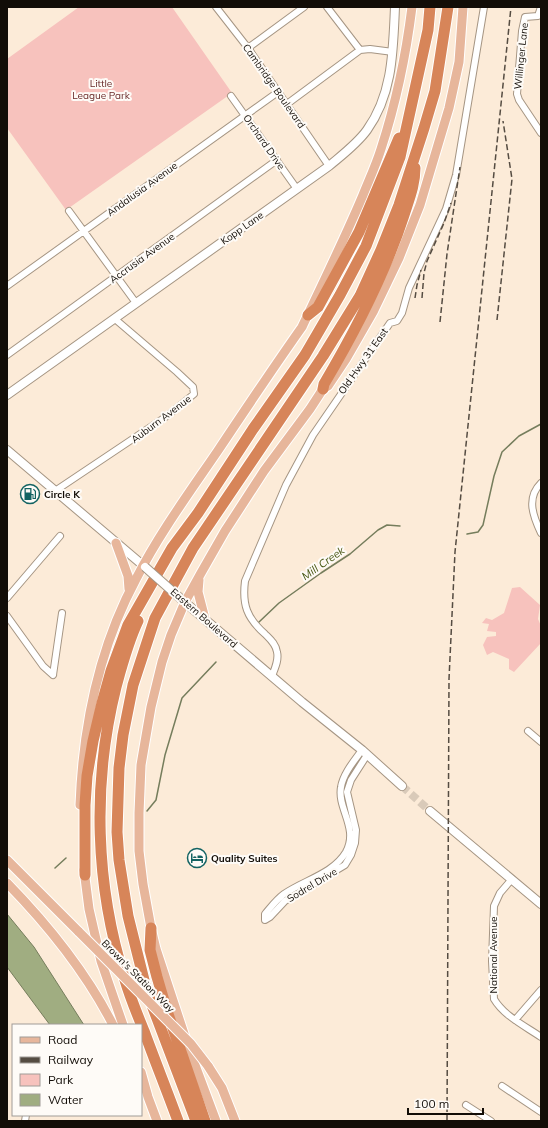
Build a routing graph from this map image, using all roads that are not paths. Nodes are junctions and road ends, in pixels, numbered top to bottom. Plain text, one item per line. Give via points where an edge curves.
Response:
1 (216, 7) edge
2 (304, 7) edge
3 (327, 7) edge
4 (395, 7) edge
5 (412, 7) edge
6 (430, 7) edge
7 (448, 7) edge
8 (463, 7) edge
9 (484, 7) edge
10 (541, 7) edge
11 (248, 48) junction
12 (360, 50) junction
13 (393, 52) junction
14 (278, 92) junction
15 (231, 96) dead end
16 (287, 104) junction
17 (410, 112) junction
18 (246, 116) junction
19 (541, 133) edge
20 (416, 156) junction
21 (277, 160) junction
22 (329, 166) junction
23 (297, 189) junction
24 (69, 211) dead end
25 (84, 232) junction
26 (116, 277) junction
27 (7, 286) edge
28 (136, 303) junction
29 (308, 315) junction
30 (115, 319) junction
31 (7, 355) edge
32 (323, 389) junction
33 (7, 395) edge
34 (7, 450) edge
35 (541, 483) edge
36 (56, 491) junction
37 (541, 533) edge
38 (60, 536) dead end
39 (116, 543) junction
40 (172, 548) junction
41 (144, 566) junction
42 (199, 576) junction
43 (128, 594) junction
44 (7, 598) edge
45 (182, 600) junction
46 (62, 613) dead end
47 (7, 616) edge
48 (205, 620) junction
49 (272, 676) junction
50 (528, 730) dead end
51 (541, 742) edge
52 (365, 753) junction
53 (402, 786) tunnel mouth
54 (430, 811) tunnel mouth
55 (7, 860) edge
56 (85, 875) junction
57 (512, 880) junction
58 (7, 883) edge
59 (541, 904) edge
60 (151, 928) junction
61 (541, 990) edge
62 (515, 1020) junction
63 (112, 1024) edge
64 (123, 1024) edge
65 (142, 1024) edge
66 (142, 1025) edge
67 (541, 1037) edge
68 (142, 1076) edge
69 (142, 1085) edge
70 (502, 1086) dead end
71 (148, 1097) junction
72 (466, 1105) dead end
73 (541, 1112) edge
74 (157, 1121) edge
75 (178, 1121) edge
76 (196, 1121) edge
77 (205, 1121) edge
78 (216, 1121) edge
79 (235, 1121) edge
80 (491, 1121) edge

1 - 11 street, Cambridge Boulevard
2 - 11 street
3 - 12 street
4 - 13 main road, Kopp Lane
5 - 29 main road via 399,84 381,151 347,233
6 - 17 highway via 428,30
7 - 20 highway via 435,91
8 - 32 main road via 459,62 449,108 420,205 399,258 373,312 346,359 328,386
9 - 49 street, Old Hwy 31 East via 456,175 446,209 409,288 402,313 397,321 390,323 313,435 286,485 245,581 243,594 246,611 258,628 272,640 277,651 278,660
10 - 19 street, Willinger Lane via 538,16 525,17 517,94
11 - 14 street, Cambridge Boulevard
12 - 13 street
12 - 16 street
13 - 22 main road, Kopp Lane via 390,76 374,120 356,143
14 - 16 street, Cambridge Boulevard
14 - 18 street, Andalusia Avenue
15 - 18 street, Orchard Drive
16 - 22 street, Cambridge Boulevard
17 - 29 highway via 359,232 318,307
17 - 40 highway via 400,157 390,185 366,246 344,288 305,355
18 - 21 street, Orchard Drive
18 - 25 street, Andalusia Avenue
20 - 32 highway via 415,181 399,232 379,280
20 - 76 highway via 383,244 360,296 323,356 193,548 155,618 133,685 119,768 119,860 128,916 147,992
21 - 23 street, Orchard Drive
21 - 26 street, Accrusia Avenue
22 - 23 main road, Kopp Lane
23 - 28 main road, Kopp Lane
24 - 25 street
25 - 26 street
25 - 27 street, Andalusia Avenue
26 - 28 street
26 - 31 street, Accrusia Avenue
28 - 30 main road, Kopp Lane
29 - 41 main road via 302,328 164,530
30 - 33 main road, Kopp Lane
30 - 36 street, Auburn Avenue via 193,387 194,394 167,416
32 - 42 main road via 264,471
34 - 36 main road, Eastern Boulevard
35 - 37 street via 533,492 532,508
36 - 39 main road, Eastern Boulevard
38 - 44 street
39 - 41 main road, Eastern Boulevard
39 - 43 main road via 128,576
40 - 56 highway via 128,625 102,703 87,776
40 - 65 highway via 135,628 121,670 110,713 100,790 100,840 108,913 125,980
41 - 43 main road
41 - 45 main road, Eastern Boulevard, bridge
42 - 45 main road
42 - 48 main road via 198,592
43 - 56 main road via 105,654 86,732 80,805 80,837
45 - 48 main road, Eastern Boulevard
45 - 60 main road via 162,662 141,765 139,851
46 - 47 street via 53,675 43,666
48 - 49 main road, Eastern Boulevard
49 - 52 main road, Eastern Boulevard
50 - 51 street
52 - 52 street, Sodrel Drive via 345,775 340,788 350,826 346,851 331,868 284,894 273,903 265,914 265,920 285,901 345,865 352,855 356,830 347,792
52 - 53 main road, Eastern Boulevard
54 - 57 main road
55 - 79 main road, Brown's Station Way, bridge via 190,1044 222,1088
56 - 64 main road via 89,909 102,961
57 - 59 main road
57 - 62 street, National Avenue via 500,893 494,906 493,992 496,1003
58 - 63 main road via 63,948
60 - 77 highway via 150,950 159,984
60 - 78 main road via 166,982
61 - 62 street
62 - 67 street, National Avenue
66 - 75 highway
68 - 71 main road
69 - 71 main road
70 - 73 street
71 - 74 main road
72 - 80 street

